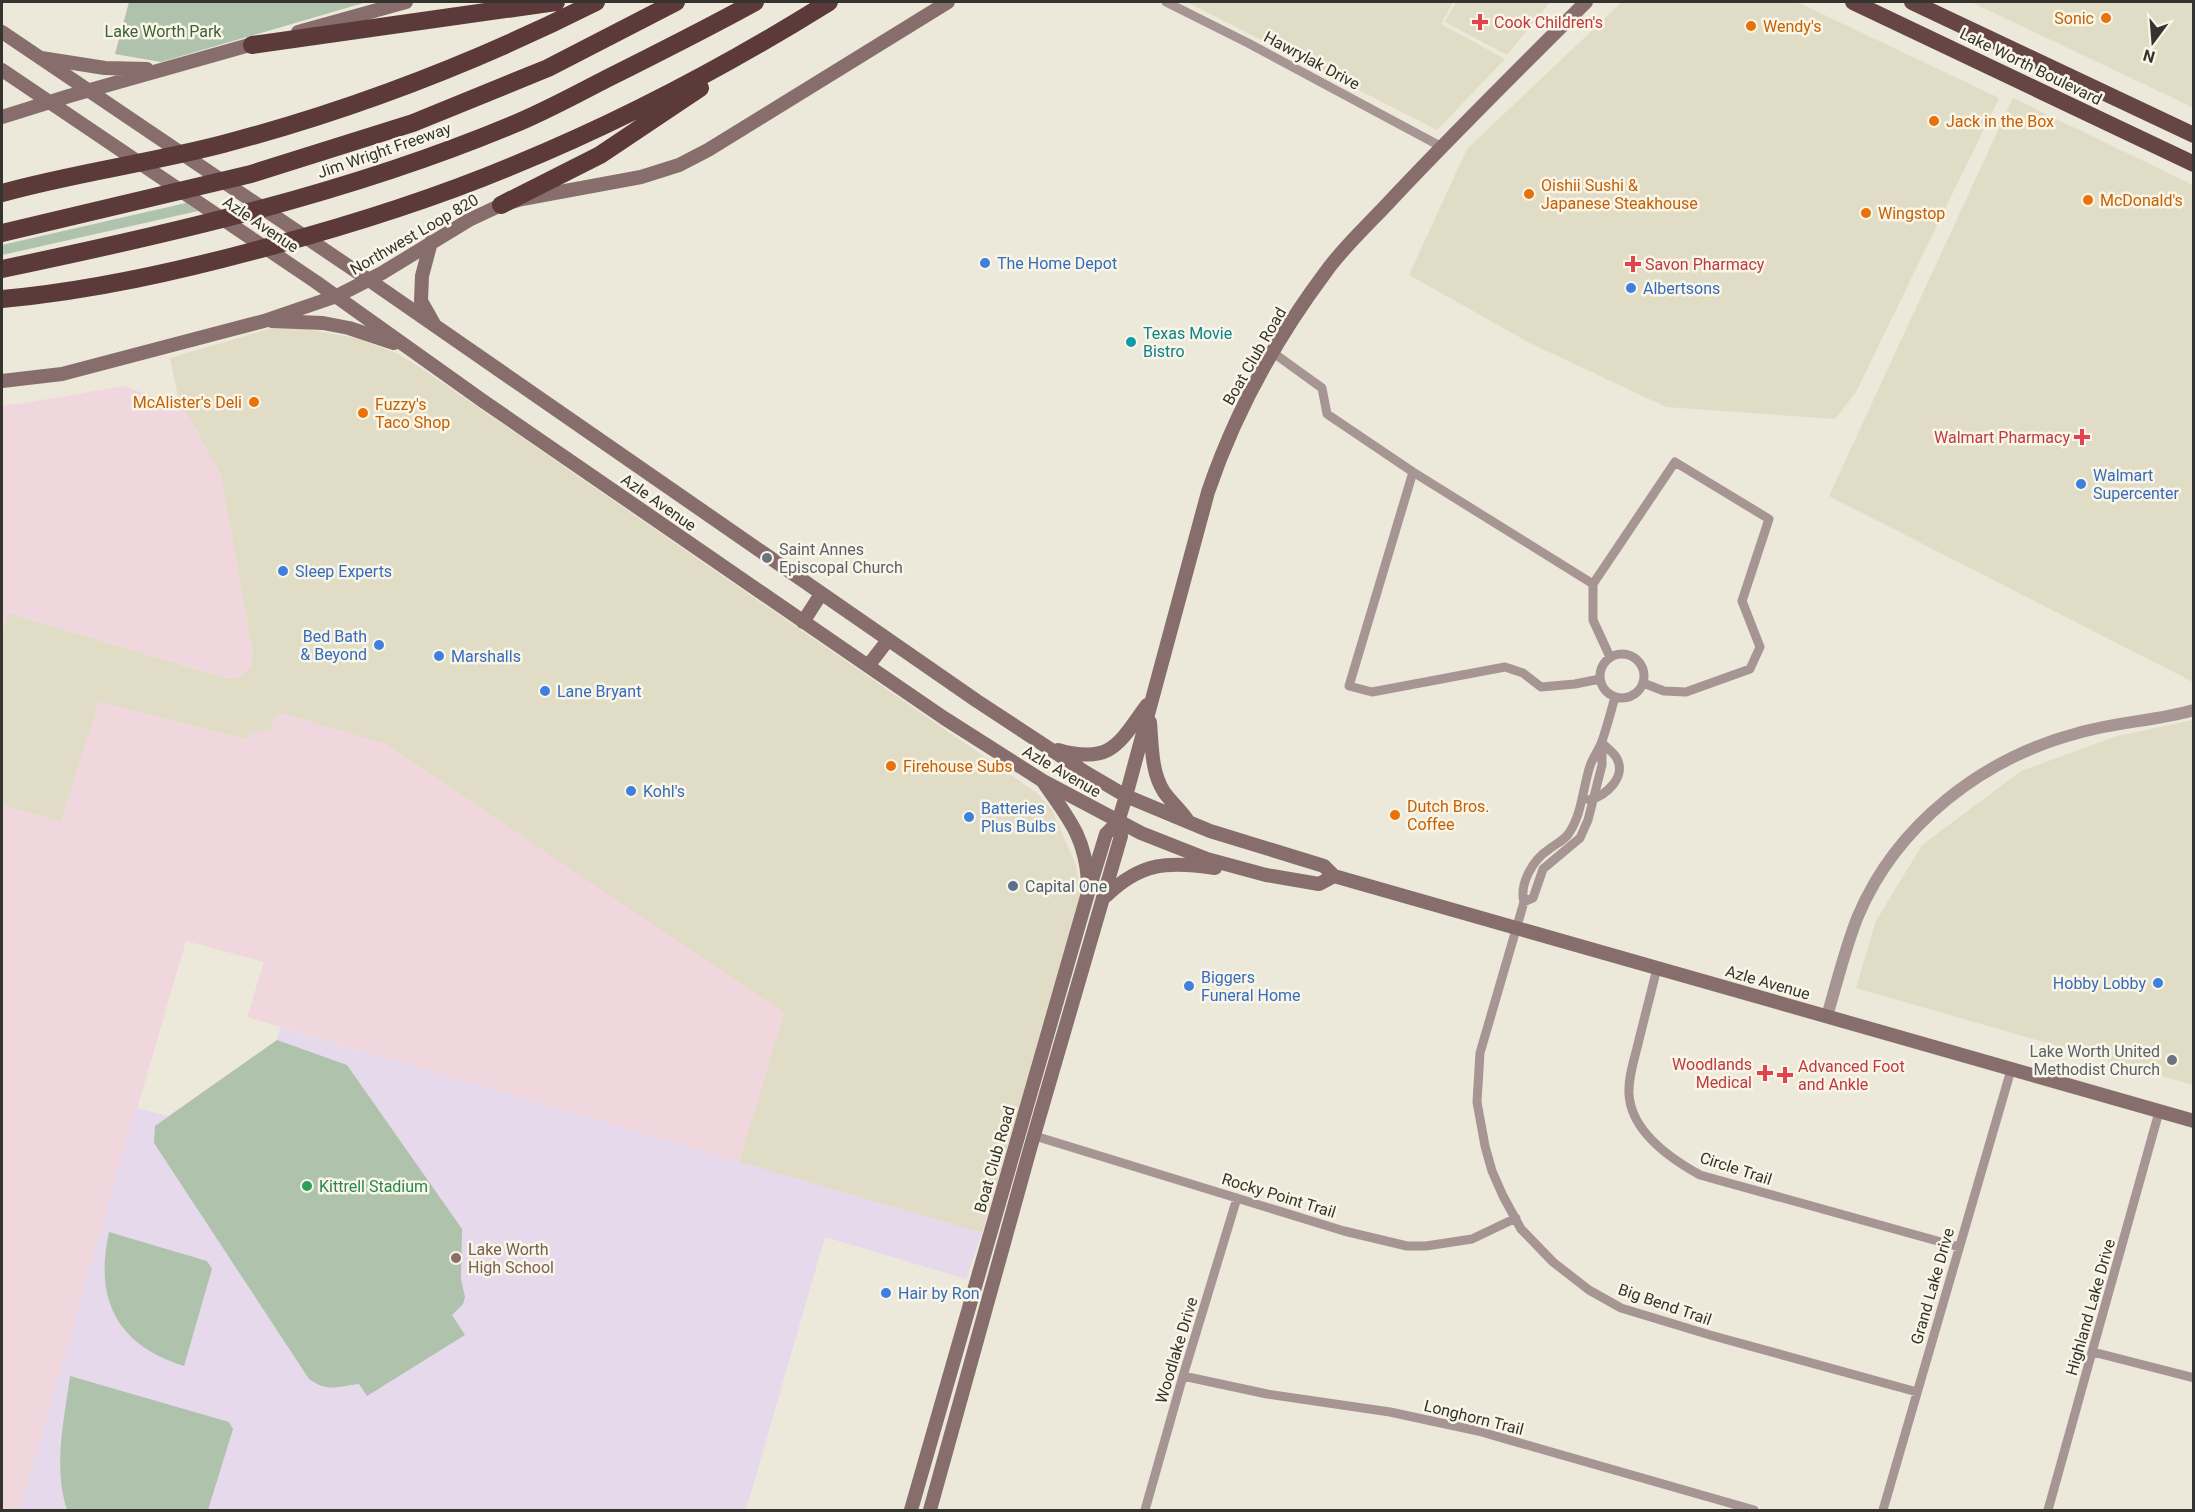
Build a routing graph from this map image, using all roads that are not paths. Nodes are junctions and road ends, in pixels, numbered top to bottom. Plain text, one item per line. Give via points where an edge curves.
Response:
1 (406, 2) edge
2 (556, 2) edge
3 (596, 2) edge
4 (676, 2) edge
5 (755, 2) edge
6 (829, 2) edge
7 (948, 2) edge
8 (1166, 2) edge
9 (1586, 2) edge
10 (1853, 2) edge
11 (1912, 2) edge
12 (2, 32) edge
13 (252, 45) junction
14 (757, 46) junction
15 (35, 57) junction
16 (164, 69) junction
17 (2, 70) edge
18 (86, 91) junction
19 (50, 102) junction
20 (2, 117) edge
21 (2172, 124) junction
22 (2130, 133) junction
23 (2193, 135) edge
24 (1442, 147) junction
25 (2161, 148) junction
26 (2193, 164) edge
27 (2, 193) edge
28 (501, 205) junction
29 (2, 233) edge
30 (431, 242) junction
31 (2, 269) edge
32 (369, 280) junction
33 (337, 296) junction
34 (2, 299) edge
35 (264, 321) junction
36 (437, 329) junction
37 (409, 347) junction
38 (1272, 352) junction
39 (2, 381) edge
40 (1413, 472) junction
41 (1593, 584) junction
42 (821, 594) junction
43 (803, 622) junction
44 (888, 640) junction
45 (1610, 657) junction
46 (868, 666) junction
47 (1600, 680) junction
48 (1643, 683) junction
49 (1615, 696) junction
50 (1152, 698) junction
51 (2193, 710) edge
52 (1602, 743) junction
53 (1045, 746) junction
54 (1043, 781) junction
55 (1126, 796) junction
56 (1593, 799) junction
57 (1581, 801) junction
58 (1118, 822) junction
59 (1189, 823) junction
60 (1539, 858) junction
61 (1547, 865) junction
62 (1266, 875) junction
63 (1334, 876) junction
64 (1088, 893) junction
65 (1104, 898) junction
66 (1524, 902) junction
67 (1516, 928) junction
68 (1657, 968) junction
69 (1827, 1016) junction
70 (2011, 1070) junction
71 (2159, 1112) junction
72 (2193, 1121) edge
73 (1035, 1136) junction
74 (1237, 1198) junction
75 (1516, 1218) junction
76 (1959, 1247) junction
77 (2093, 1352) junction
78 (1183, 1376) junction
79 (2193, 1378) edge
80 (1917, 1392) junction
81 (911, 1510) edge
82 (930, 1510) edge
83 (1145, 1510) edge
84 (1754, 1510) edge
85 (1884, 1510) edge
86 (2048, 1510) edge

1 - 13 main road
2 - 13 highway
3 - 27 highway via 399,89 286,127
4 - 29 highway, Jim Wright Freeway via 548,68 413,123 251,174
5 - 31 highway, Jim Wright Freeway via 513,124 437,154 251,212
6 - 14 highway
7 - 28 main road, Northwest Loop 820 via 691,160 641,177
8 - 24 street, Hawrylak Drive
9 - 24 main road, Boat Club Road
10 - 22 highway, Lake Worth Boulevard
11 - 21 highway, Lake Worth Boulevard
12 - 15 main road, Azle Avenue
13 - 16 main road
14 - 28 highway via 624,141
14 - 34 highway via 553,149 362,221 128,281
15 - 16 main road via 105,68
15 - 18 main road, Azle Avenue
16 - 18 main road
17 - 19 main road, Azle Avenue
18 - 19 main road
18 - 32 main road, Azle Avenue
19 - 20 main road
19 - 33 main road, Azle Avenue
21 - 22 highway via 2156,133
21 - 23 highway, Lake Worth Boulevard
22 - 25 highway, Lake Worth Boulevard
23 - 25 highway via 2171,139
24 - 38 main road, Boat Club Road via 1326,271
25 - 26 highway, Lake Worth Boulevard
28 - 30 main road, Northwest Loop 820
30 - 32 main road, Northwest Loop 820
30 - 36 main road via 422,276 421,301
32 - 33 main road, Northwest Loop 820
32 - 36 main road, Azle Avenue
33 - 35 main road, Northwest Loop 820
33 - 37 main road, Azle Avenue
35 - 37 main road via 323,323
35 - 39 main road, Northwest Loop 820 via 63,374
36 - 42 main road, Azle Avenue
37 - 43 main road, Azle Avenue
38 - 40 street via 1322,388 1327,414
38 - 50 main road, Boat Club Road via 1239,413 1215,474
40 - 41 street
40 - 47 street via 1349,686 1371,692 1505,667 1523,673 1540,687
41 - 45 street via 1593,620
41 - 48 street via 1676,462 1769,519 1742,601 1760,647 1750,669 1686,692 1664,691
42 - 43 main road
42 - 44 main road, Azle Avenue
43 - 46 main road, Azle Avenue
44 - 46 main road
44 - 53 main road, Azle Avenue
45 - 47 street via 1603,665
45 - 48 street via 1621,654 1635,658 1643,669
46 - 54 main road, Azle Avenue
47 - 49 street via 1607,692
48 - 49 street via 1634,694
49 - 52 street
50 - 53 main road, Azle Avenue via 1119,744 1106,752 1088,755
50 - 55 main road, Boat Club Road
50 - 59 main road via 1150,722 1157,777
51 - 69 street via 2090,729 2043,744 2001,762 1950,797 1922,822 1877,881 1859,915
52 - 56 street via 1602,765
52 - 56 street via 1616,756 1619,767 1610,790
52 - 57 street via 1591,764
53 - 55 main road, Azle Avenue
54 - 58 main road, Azle Avenue
54 - 64 main road via 1083,844
55 - 58 main road, Boat Club Road
55 - 59 main road, Azle Avenue
56 - 57 street
56 - 61 street via 1580,838
57 - 60 street via 1570,832
58 - 62 main road, Azle Avenue via 1208,859
58 - 64 main road, Boat Club Road via 1106,834
58 - 65 main road, Boat Club Road via 1121,836
59 - 63 main road, Azle Avenue via 1324,866
60 - 61 street
60 - 66 street via 1528,876 1522,895
61 - 66 street via 1533,898
62 - 63 main road, Azle Avenue via 1320,884
62 - 65 main road via 1193,864 1156,866 1134,873
63 - 67 main road, Azle Avenue
64 - 81 main road, Boat Club Road
65 - 73 main road, Boat Club Road
66 - 67 street, Big Bend Trail
67 - 68 main road, Azle Avenue
67 - 75 street, Big Bend Trail via 1480,1053 1477,1102 1492,1171
68 - 69 main road, Azle Avenue
68 - 76 street, Circle Trail via 1629,1094 1643,1130 1655,1142 1700,1175
69 - 70 main road, Azle Avenue
70 - 71 main road, Azle Avenue
70 - 76 street, Grand Lake Drive
71 - 72 main road, Azle Avenue
71 - 77 street, Highland Lake Drive
73 - 74 street, Rocky Point Trail
73 - 82 main road, Boat Club Road
74 - 75 street, Rocky Point Trail via 1407,1246 1472,1239
74 - 78 street, Woodlake Drive
75 - 80 street, Big Bend Trail via 1521,1229 1553,1262 1620,1308
76 - 80 street, Grand Lake Drive
77 - 79 street
77 - 86 street, Highland Lake Drive
78 - 83 street, Woodlake Drive
78 - 84 street, Longhorn Trail via 1478,1431
80 - 85 street, Grand Lake Drive

